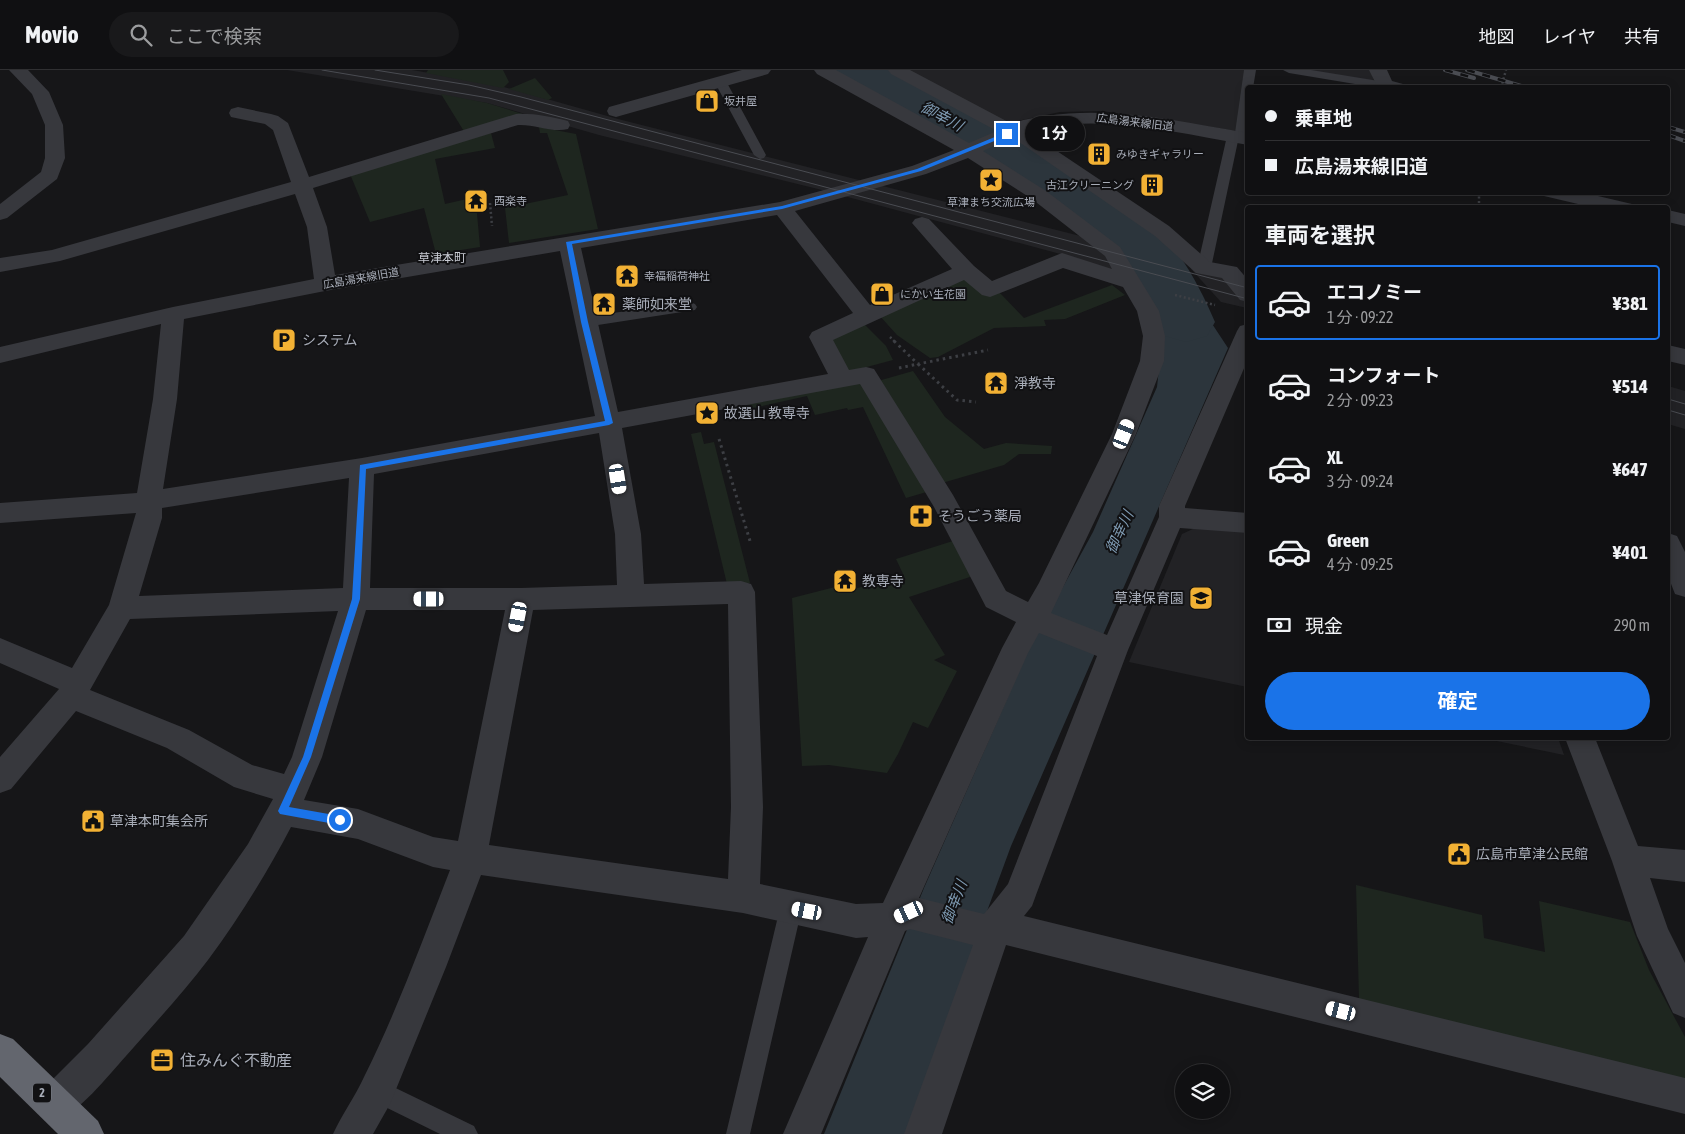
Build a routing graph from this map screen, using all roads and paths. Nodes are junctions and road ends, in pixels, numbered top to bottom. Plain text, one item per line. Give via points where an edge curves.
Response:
1 (18, 70) edge
2 (762, 70) edge
3 (823, 70) edge
4 (896, 70) edge
5 (1250, 70) edge
6 (1289, 70) edge
7 (1506, 70) edge
8 (720, 81) junction
9 (1387, 81) edge
10 (1248, 85) edge
11 (1502, 85) edge
12 (1245, 104) edge
13 (616, 111) dead end
14 (238, 113) dead end
15 (561, 125) dead end
16 (1010, 133) junction
17 (1240, 138) edge
18 (973, 149) junction
19 (760, 155) dead end
20 (303, 185) junction
21 (1565, 195) edge
22 (490, 203) dead end
23 (1611, 205) edge
24 (782, 208) junction
25 (0, 214) edge
26 (1670, 216) edge
27 (1685, 220) edge
28 (922, 222) dead end
29 (492, 226) dead end
30 (568, 243) junction
31 (0, 265) edge
32 (1204, 268) junction
33 (966, 271) junction
34 (1238, 274) edge
35 (1130, 282) junction
36 (325, 284) junction
37 (1245, 289) edge
38 (690, 307) dead end
39 (173, 314) junction
40 (866, 315) junction
41 (585, 322) junction
42 (890, 336) dead end
43 (1245, 338) edge
44 (988, 350) dead end
45 (0, 354) edge
46 (1670, 354) edge
47 (1685, 358) edge
48 (918, 364) junction
49 (896, 369) dead end
50 (843, 380) junction
51 (976, 402) dead end
52 (609, 423) junction
53 (719, 439) dead end
54 (362, 466) junction
55 (149, 499) junction
56 (0, 513) edge
57 (1172, 517) junction
58 (1245, 523) edge
59 (1670, 534) edge
60 (1685, 538) edge
61 (750, 541) dead end
62 (1670, 549) edge
63 (1685, 586) edge
64 (631, 595) junction
65 (521, 598) junction
66 (356, 599) junction
67 (122, 608) junction
68 (1036, 619) junction
69 (1110, 648) junction
70 (0, 650) edge
71 (75, 690) junction
72 (1581, 740) edge
73 (0, 779) edge
74 (287, 801) junction
75 (471, 858) junction
76 (1628, 862) junction
77 (1685, 866) edge
78 (744, 897) junction
79 (791, 908) junction
80 (901, 915) junction
81 (991, 929) junction
82 (1685, 1001) edge
83 (0, 1052) edge
84 (376, 1091) junction
85 (1685, 1096) edge
86 (54, 1104) junction
87 (85, 1134) edge
88 (352, 1134) edge
89 (466, 1134) edge
90 (738, 1134) edge
91 (802, 1134) edge
92 (923, 1134) edge

1 - 25 street via 40,92 54,125 55,158 50,175
2 - 8 street
3 - 18 street
4 - 16 street
5 - 10 lane
6 - 9 lane
7 - 11 path
8 - 13 street via 690,81
8 - 19 lane
12 - 17 lane
14 - 20 street via 271,120 281,126
15 - 20 street via 516,120
16 - 17 street, 広島湯来線旧道 via 1025,126 1057,120 1102,118
16 - 18 street, 広島湯来線旧道
16 - 32 street via 1029,140 1162,231
17 - 32 lane
18 - 24 street, 広島湯来線旧道 via 919,170
18 - 35 street via 1039,194 1113,252
20 - 31 street via 53,256
20 - 36 street via 317,227
21 - 23 street
22 - 29 path
24 - 30 street, 広島湯来線旧道
24 - 40 street
26 - 27 street
28 - 33 street
30 - 36 street, 広島湯来線旧道
30 - 41 street
32 - 34 street
33 - 35 street via 990,290 1062,260
33 - 40 street
34 - 37 street
35 - 68 street via 1148,311 1154,336 1152,361 1124,434
36 - 39 street, 広島湯来線旧道
38 - 41 lane
39 - 45 street, 広島湯来線旧道
39 - 55 street via 165,399
40 - 50 street via 820,337
41 - 52 street
42 - 48 path
43 - 57 street via 1172,506
44 - 48 path
46 - 47 street
48 - 49 path
48 - 51 path via 957,400
50 - 52 street
50 - 68 street via 866,375 944,502 996,599
52 - 54 street
52 - 64 street via 628,535
53 - 61 path
54 - 55 street
54 - 66 street
55 - 56 street via 128,504
55 - 67 street via 149,518
57 - 58 street
57 - 69 street
59 - 60 street
62 - 63 street
64 - 65 street
64 - 78 street via 741,592 747,807
65 - 66 street
65 - 75 street
66 - 67 street
66 - 74 street via 316,730
67 - 71 street
68 - 69 street
68 - 80 street via 1016,648
69 - 81 street via 1020,895
70 - 71 street
71 - 73 street
71 - 74 street via 178,739
72 - 76 street
74 - 75 street via 433,852
74 - 86 street via 259,855 196,948 120,1036
75 - 78 street
75 - 84 street
76 - 77 street
76 - 82 street via 1654,936
78 - 79 street
79 - 80 street via 856,921
79 - 90 lane
80 - 81 street
80 - 91 street
81 - 85 street
81 - 92 street
83 - 86 highway, 2
84 - 88 street
84 - 89 lane
86 - 87 highway, 2

